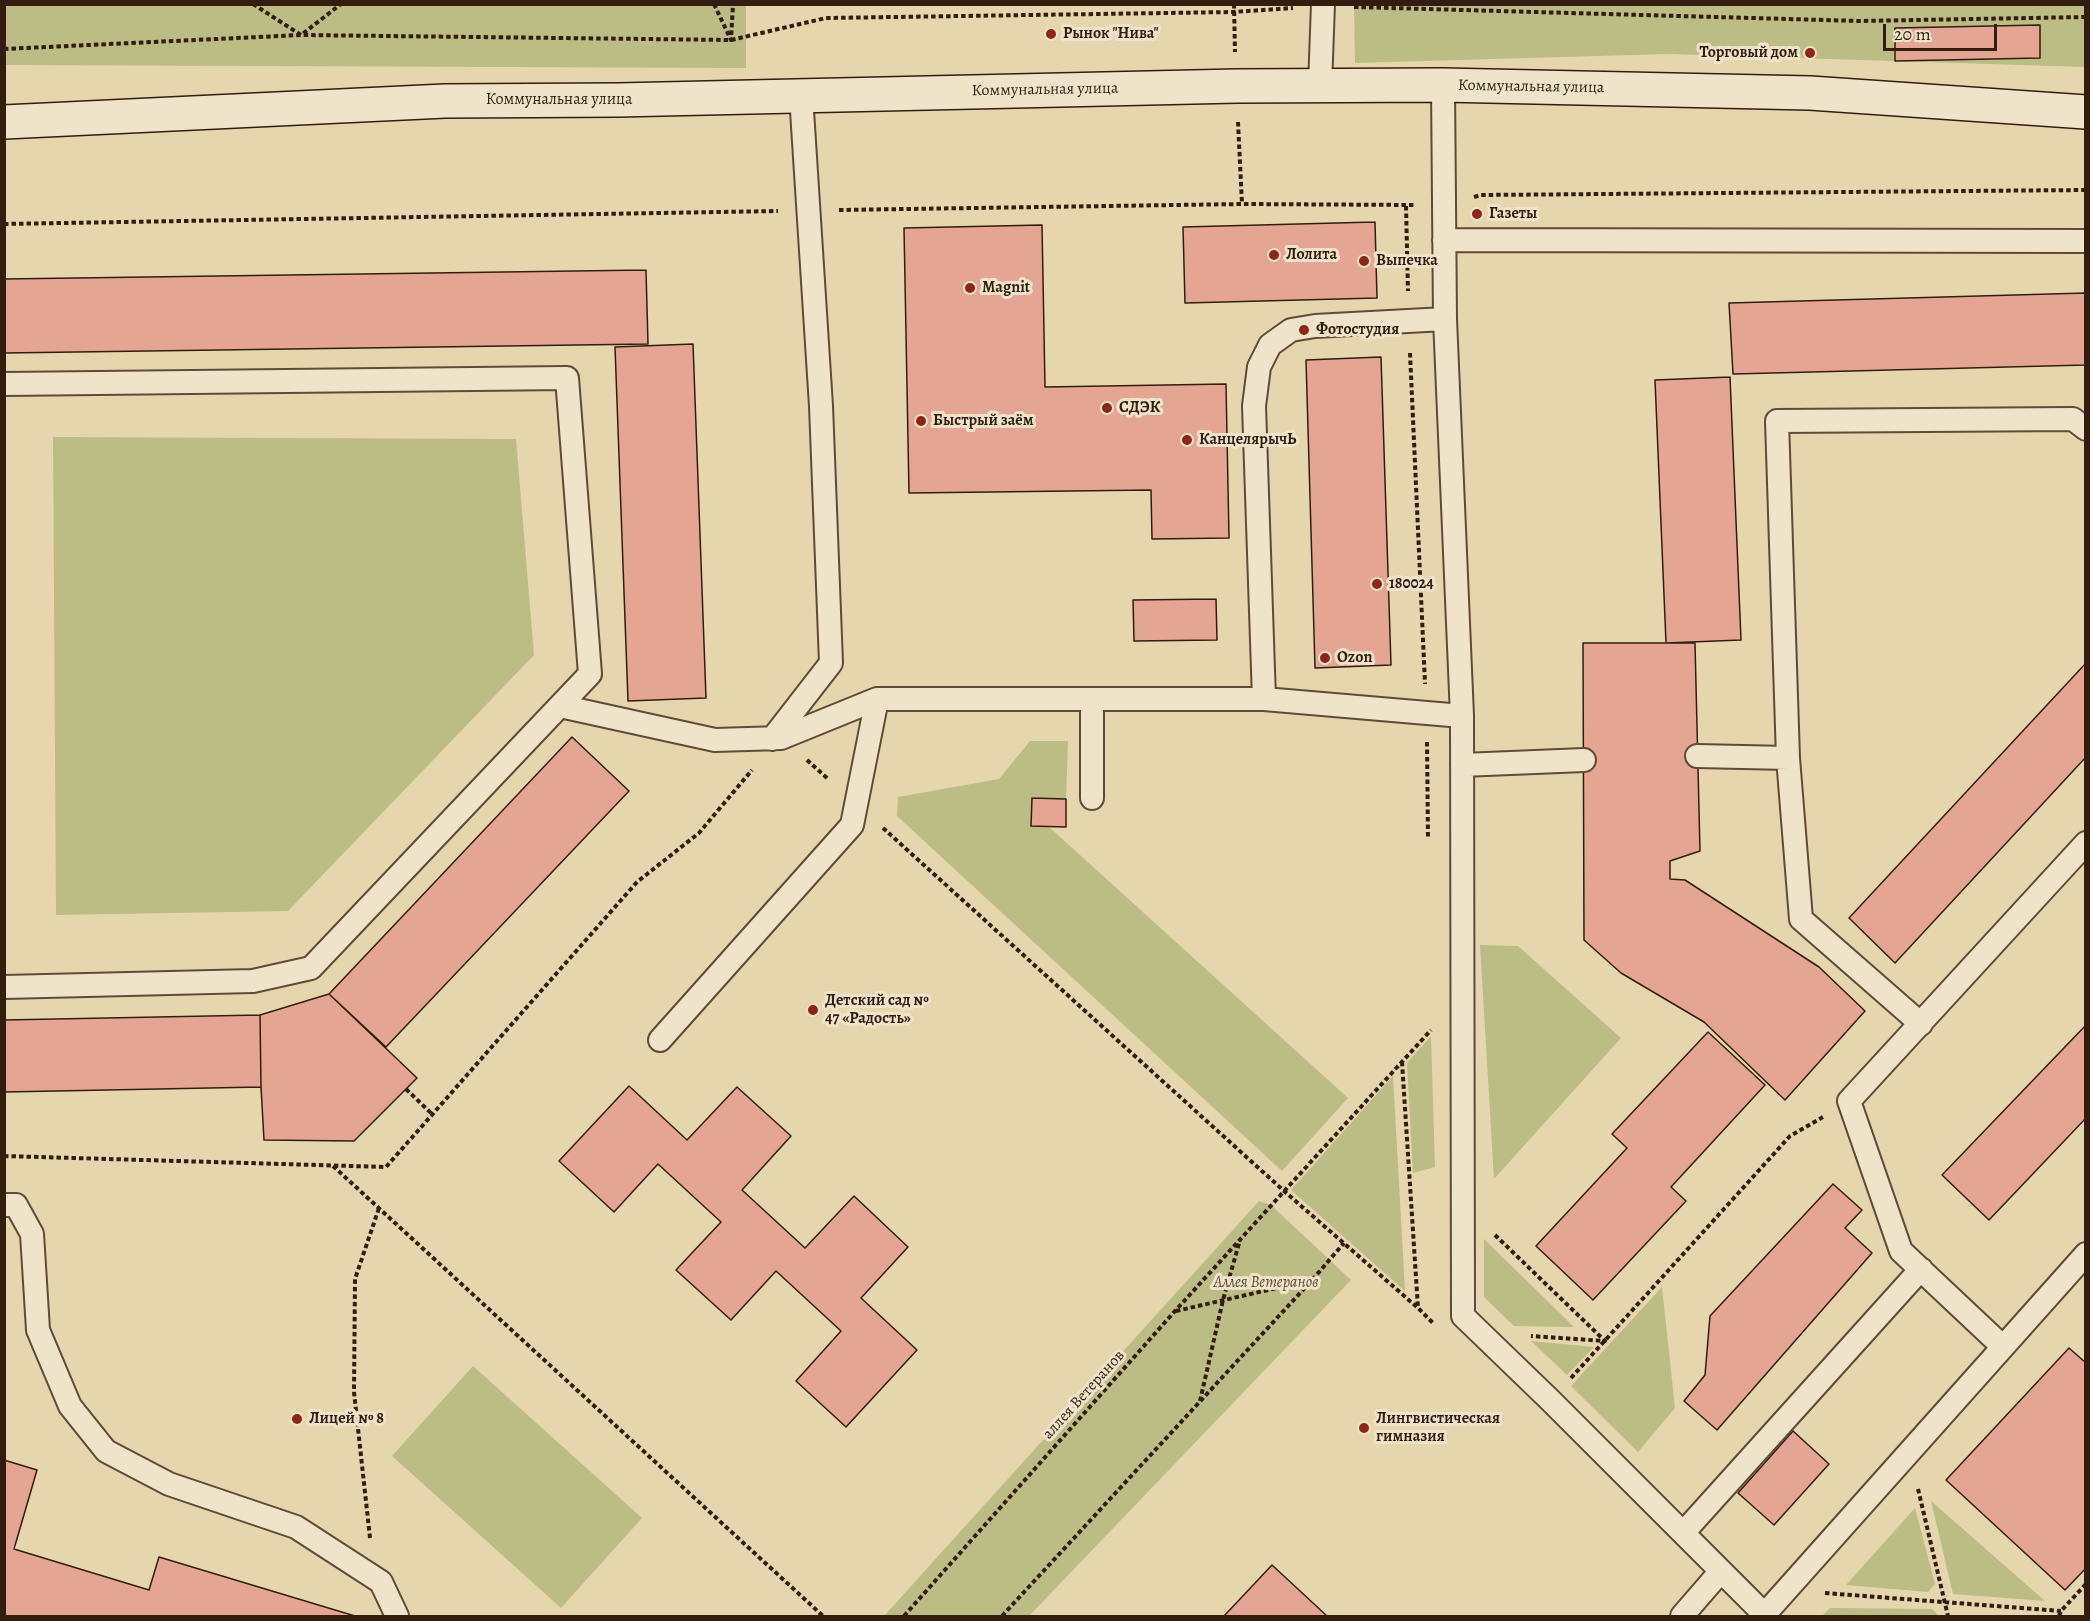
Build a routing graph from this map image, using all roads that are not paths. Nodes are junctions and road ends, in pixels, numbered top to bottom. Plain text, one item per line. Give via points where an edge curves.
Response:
1 (1323, 5) edge
2 (1443, 85) junction
3 (1320, 86) junction
4 (801, 95) junction
5 (2085, 112) edge
6 (4, 122) edge
7 (1444, 240) junction
8 (2085, 241) edge
9 (1445, 320) junction
10 (4, 384) edge
11 (2085, 429) edge
12 (877, 699) junction
13 (1264, 699) junction
14 (1092, 700) junction
15 (560, 706) junction
16 (1462, 716) junction
17 (777, 738) junction
18 (1697, 756) dead end
19 (1788, 758) junction
20 (1584, 760) dead end
21 (1462, 765) junction
22 (1092, 798) dead end
23 (2085, 843) edge
24 (4, 987) edge
25 (1920, 1024) junction
26 (660, 1040) dead end
27 (4, 1205) edge
28 (2085, 1254) edge
29 (1921, 1269) junction
30 (2003, 1347) junction
31 (1683, 1533) junction
32 (1721, 1571) junction
33 (1765, 1616) edge
34 (397, 1617) edge
35 (1682, 1617) edge

1 - 3 lane
2 - 3 main road, Коммунальная улица
2 - 5 main road, Коммунальная улица via 1810,93
2 - 7 lane
3 - 4 main road, Коммунальная улица
4 - 6 main road, Коммунальная улица via 444,101
4 - 17 lane via 821,406 831,663
7 - 8 lane
7 - 9 lane
9 - 13 lane via 1291,330 1270,345 1259,367 1254,406
9 - 16 lane
10 - 15 lane via 567,378 591,674
11 - 19 lane via 2073,419 1777,421
12 - 14 lane
12 - 17 lane
12 - 26 lane via 852,825
13 - 14 lane
13 - 16 lane
14 - 22 lane
15 - 17 lane via 715,740
15 - 24 lane via 311,968 254,981
16 - 21 lane
18 - 19 lane
19 - 25 lane via 1801,919
20 - 21 lane
21 - 31 lane via 1463,1316
23 - 25 lane
25 - 29 lane via 1850,1101 1901,1251
27 - 34 lane via 15,1205 32,1234 38,1330 70,1406 106,1451 169,1484 296,1527 381,1582
28 - 30 lane
29 - 30 lane
29 - 31 lane
30 - 33 lane
31 - 32 lane
32 - 33 lane
32 - 35 lane

